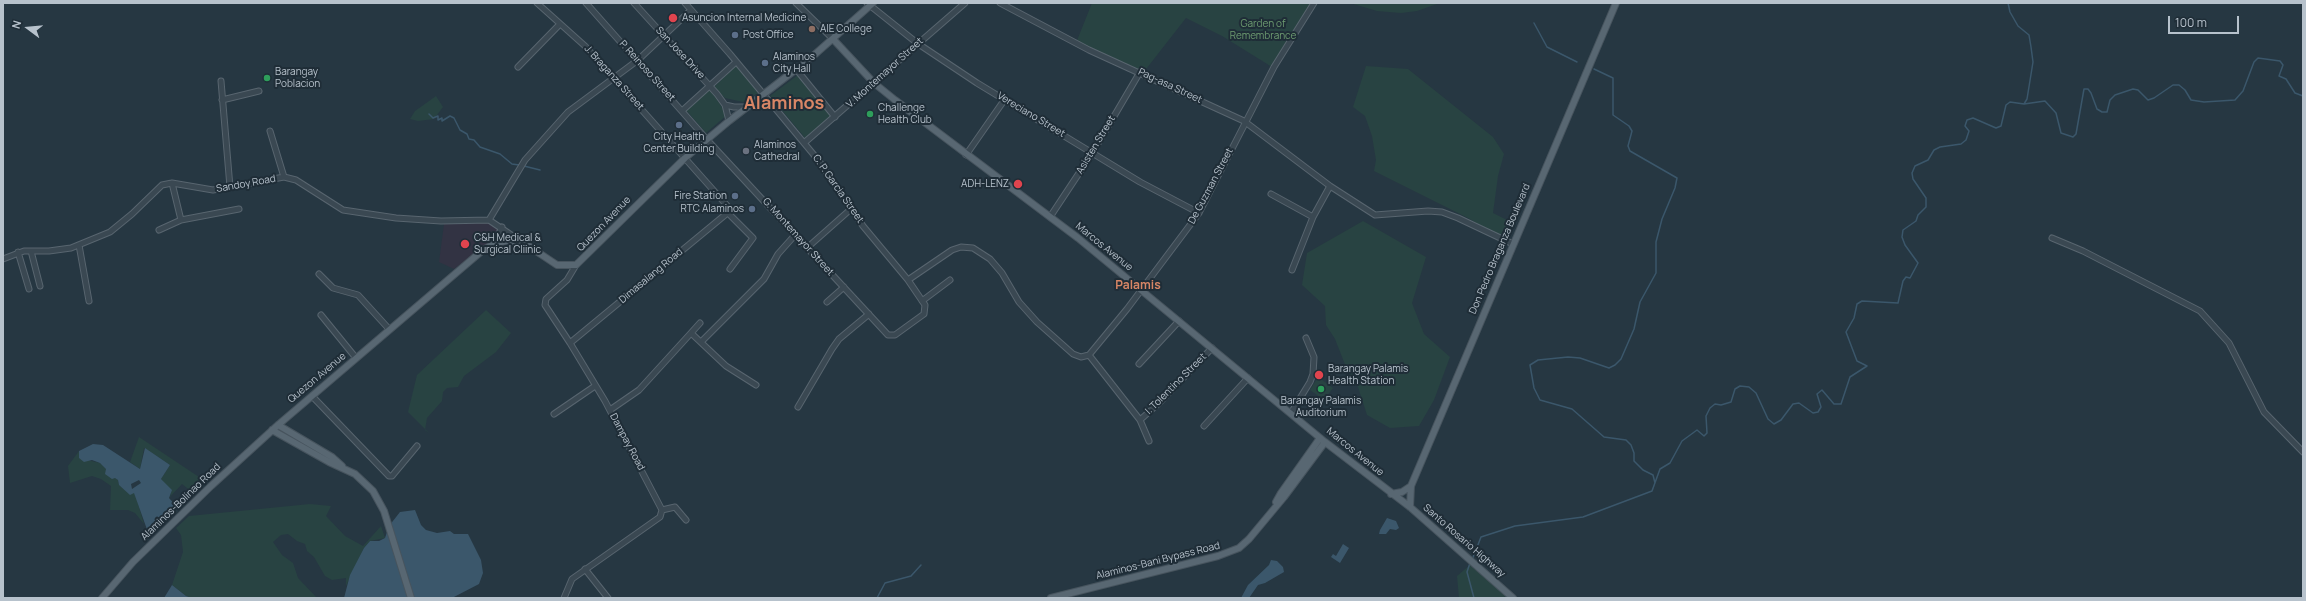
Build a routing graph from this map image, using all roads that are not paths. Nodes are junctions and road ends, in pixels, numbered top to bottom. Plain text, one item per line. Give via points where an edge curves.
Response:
1 (537, 3) edge
2 (586, 3) edge
3 (634, 3) edge
4 (685, 3) edge
5 (796, 3) edge
6 (965, 3) edge
7 (1000, 3) edge
8 (1314, 3) edge
9 (1616, 3) edge
10 (870, 4) edge
11 (691, 10) junction
12 (560, 24) junction
13 (665, 36) junction
14 (833, 39) junction
15 (917, 43) junction
16 (638, 60) junction
17 (736, 62) junction
18 (518, 67) dead end
19 (796, 69) junction
20 (1140, 72) junction
21 (615, 78) junction
22 (221, 81) dead end
23 (874, 83) junction
24 (710, 85) junction
25 (259, 91) dead end
26 (764, 94) junction
27 (1005, 99) junction
28 (222, 100) junction
29 (725, 104) junction
30 (746, 107) junction
31 (683, 110) junction
32 (835, 116) junction
33 (729, 121) junction
34 (1244, 121) junction
35 (270, 131) dead end
36 (707, 139) junction
37 (804, 143) junction
38 (1093, 152) junction
39 (966, 155) junction
40 (685, 158) junction
41 (284, 177) junction
42 (172, 183) junction
43 (1330, 186) junction
44 (230, 187) junction
45 (1271, 194) dead end
46 (852, 208) junction
47 (239, 209) dead end
48 (729, 211) junction
49 (1199, 213) junction
50 (1050, 217) junction
51 (1313, 217) junction
52 (181, 220) junction
53 (489, 220) junction
54 (502, 227) junction
55 (159, 230) dead end
56 (796, 234) junction
57 (2052, 238) dead end
58 (524, 243) junction
59 (494, 244) junction
60 (1513, 244) junction
61 (79, 245) junction
62 (808, 247) junction
63 (32, 251) junction
64 (18, 252) junction
65 (3, 259) edge
66 (576, 265) junction
67 (730, 269) dead end
68 (1292, 270) dead end
69 (319, 274) dead end
70 (908, 280) junction
71 (950, 280) dead end
72 (40, 286) dead end
73 (844, 287) junction
74 (29, 289) dead end
75 (1142, 290) junction
76 (89, 301) dead end
77 (827, 302) dead end
78 (923, 303) junction
79 (869, 314) junction
80 (321, 315) dead end
81 (1179, 321) junction
82 (700, 323) dead end
83 (389, 329) junction
84 (690, 333) junction
85 (1306, 338) dead end
86 (701, 342) junction
87 (570, 343) junction
88 (1212, 348) junction
89 (1089, 355) junction
90 (356, 358) junction
91 (1140, 364) dead end
92 (1248, 378) junction
93 (756, 385) dead end
94 (595, 386) junction
95 (312, 396) junction
96 (798, 407) dead end
97 (610, 410) junction
98 (1291, 413) junction
99 (554, 414) dead end
100 (1140, 420) junction
101 (278, 425) junction
102 (1204, 426) dead end
103 (272, 430) junction
104 (1323, 440) junction
105 (1149, 441) dead end
106 (417, 446) dead end
107 (2303, 452) edge
108 (345, 469) junction
109 (1411, 486) junction
110 (1391, 494) junction
111 (1410, 494) junction
112 (1401, 501) junction
113 (1410, 507) junction
114 (662, 510) junction
115 (686, 520) dead end
116 (585, 569) junction
117 (102, 598) edge
118 (411, 598) edge
119 (564, 598) edge
120 (608, 598) edge
121 (1051, 598) edge
122 (1513, 598) edge

1 - 12 street, J. Braganza Street
2 - 16 street, P. Reinoso Street
3 - 13 street, San Jose Drive
4 - 11 street, C. P. Garcia Street
5 - 14 street
6 - 15 street, V. Montemayor Street
7 - 20 street, Pag-asa Street via 1089,50
8 - 34 street, De Guzman Street
9 - 60 main road, Don Pedro Braganza Boulevard
10 - 14 main road, Quezon Avenue
10 - 15 street, Vereciano Street
11 - 13 street
11 - 17 street, C. P. Garcia Street
12 - 18 street
12 - 21 street, J. Braganza Street
13 - 16 street
13 - 24 street, San Jose Drive
14 - 19 main road, Quezon Avenue
14 - 23 main road, Marcos Avenue
15 - 23 street, V. Montemayor Street
15 - 27 street, Vereciano Street
16 - 21 street
16 - 31 street, P. Reinoso Street
17 - 24 street
17 - 26 street, C. P. Garcia Street
19 - 26 main road, Quezon Avenue
19 - 32 street
20 - 34 street, Pag-asa Street
20 - 38 street, Asisten Street
21 - 40 street, J. Braganza Street
21 - 53 street via 568,112 531,153 502,195
22 - 28 street
23 - 32 street, V. Montemayor Street
23 - 39 main road, Marcos Avenue
24 - 29 street, San Jose Drive
24 - 31 street
25 - 28 street
26 - 30 main road, Quezon Avenue
26 - 37 street, C. P. Garcia Street
27 - 38 street, Vereciano Street
27 - 39 street
28 - 44 street
29 - 30 street
29 - 33 street, San Jose Drive
30 - 33 main road, Quezon Avenue
31 - 36 street, P. Reinoso Street
32 - 37 street, V. Montemayor Street
33 - 36 main road, Quezon Avenue
34 - 43 street, Pag-asa Street
34 - 49 street, De Guzman Street
35 - 41 street
36 - 40 main road, Quezon Avenue
36 - 56 street, G. Montemayor Street
37 - 46 street, C. P. Garcia Street
38 - 49 street, Vereciano Street via 1140,182
38 - 50 street, Asisten Street
39 - 50 main road, Marcos Avenue
40 - 48 street, J. Braganza Street
40 - 66 main road, Quezon Avenue
41 - 44 street, Sandoy Road
41 - 53 street, Sandoy Road via 296,180 343,210 356,213 441,221
42 - 44 street, Sandoy Road via 213,190
42 - 52 street
42 - 61 street via 153,192 110,232
43 - 51 street
43 - 60 street, Pag-asa Street via 1375,215 1442,212
45 - 51 street
46 - 62 street
46 - 70 street, C. P. Garcia Street via 863,226
47 - 52 street
48 - 67 street, J. Braganza Street via 753,238
48 - 87 street, Dimasalang Road
49 - 75 street, De Guzman Street
50 - 75 main road, Marcos Avenue
51 - 68 street
52 - 55 street
53 - 54 street, Sandoy Road
54 - 58 street, Sandoy Road
54 - 59 street
56 - 62 street, G. Montemayor Street
56 - 86 street via 778,254 764,279
57 - 107 street via 2200,310 2229,343 2264,412
58 - 59 main road, Quezon Avenue via 509,240
58 - 66 main road, Quezon Avenue via 557,265
59 - 83 main road, Quezon Avenue via 483,250
60 - 109 main road, Don Pedro Braganza Boulevard
61 - 63 street via 49,251
61 - 76 street
62 - 73 street, G. Montemayor Street
63 - 64 street
63 - 72 street
64 - 65 street
64 - 74 street
66 - 87 street, Dampay Road via 567,280 545,302 546,309
69 - 83 street via 333,288 358,295
70 - 78 street, C. P. Garcia Street
70 - 89 street via 952,250 960,247 973,248 990,259 1019,302 1037,322 1073,354 1081,357
71 - 78 street
73 - 77 street
73 - 79 street, G. Montemayor Street
75 - 81 main road, Marcos Avenue
75 - 89 street, De Guzman Street
78 - 79 street, G. Montemayor Street via 924,314 895,335 888,335
79 - 96 street via 832,348
80 - 90 street
81 - 88 main road, Marcos Avenue
81 - 91 street
82 - 84 street
83 - 90 main road, Quezon Avenue
84 - 86 street
84 - 97 street via 639,390
85 - 98 street via 1314,357 1314,368 1310,382
86 - 93 street via 726,366
87 - 94 street, Dampay Road
88 - 92 main road, Marcos Avenue
88 - 100 street, I. Tolentino Street via 1170,393
89 - 100 street
90 - 95 main road, Quezon Avenue
92 - 98 main road, Marcos Avenue
92 - 102 street
94 - 97 street, Dampay Road
94 - 99 street
95 - 101 main road, Quezon Avenue
95 - 106 street via 389,476 392,476
97 - 114 street, Dampay Road
98 - 104 main road, Marcos Avenue
100 - 105 street
101 - 103 main road, Alaminos-Bolinao Road
101 - 108 main road via 332,457
103 - 108 main road
103 - 117 main road, Alaminos-Bolinao Road via 172,523
104 - 110 main road, Marcos Avenue
104 - 121 main road, Alaminos-Bani Bypass Road via 1280,493 1274,506 1249,539 1228,553
108 - 118 main road via 362,480 379,499
109 - 110 main road via 1402,492
109 - 111 main road, Don Pedro Braganza Boulevard
109 - 112 main road
110 - 112 main road, Marcos Avenue
111 - 112 main road
111 - 113 main road, Don Pedro Braganza Boulevard
112 - 113 main road, Santo Rosario Highway
113 - 122 main road, Santo Rosario Highway via 1480,566
114 - 115 street via 675,507
114 - 116 street via 660,517
116 - 119 street via 570,582
116 - 120 street

